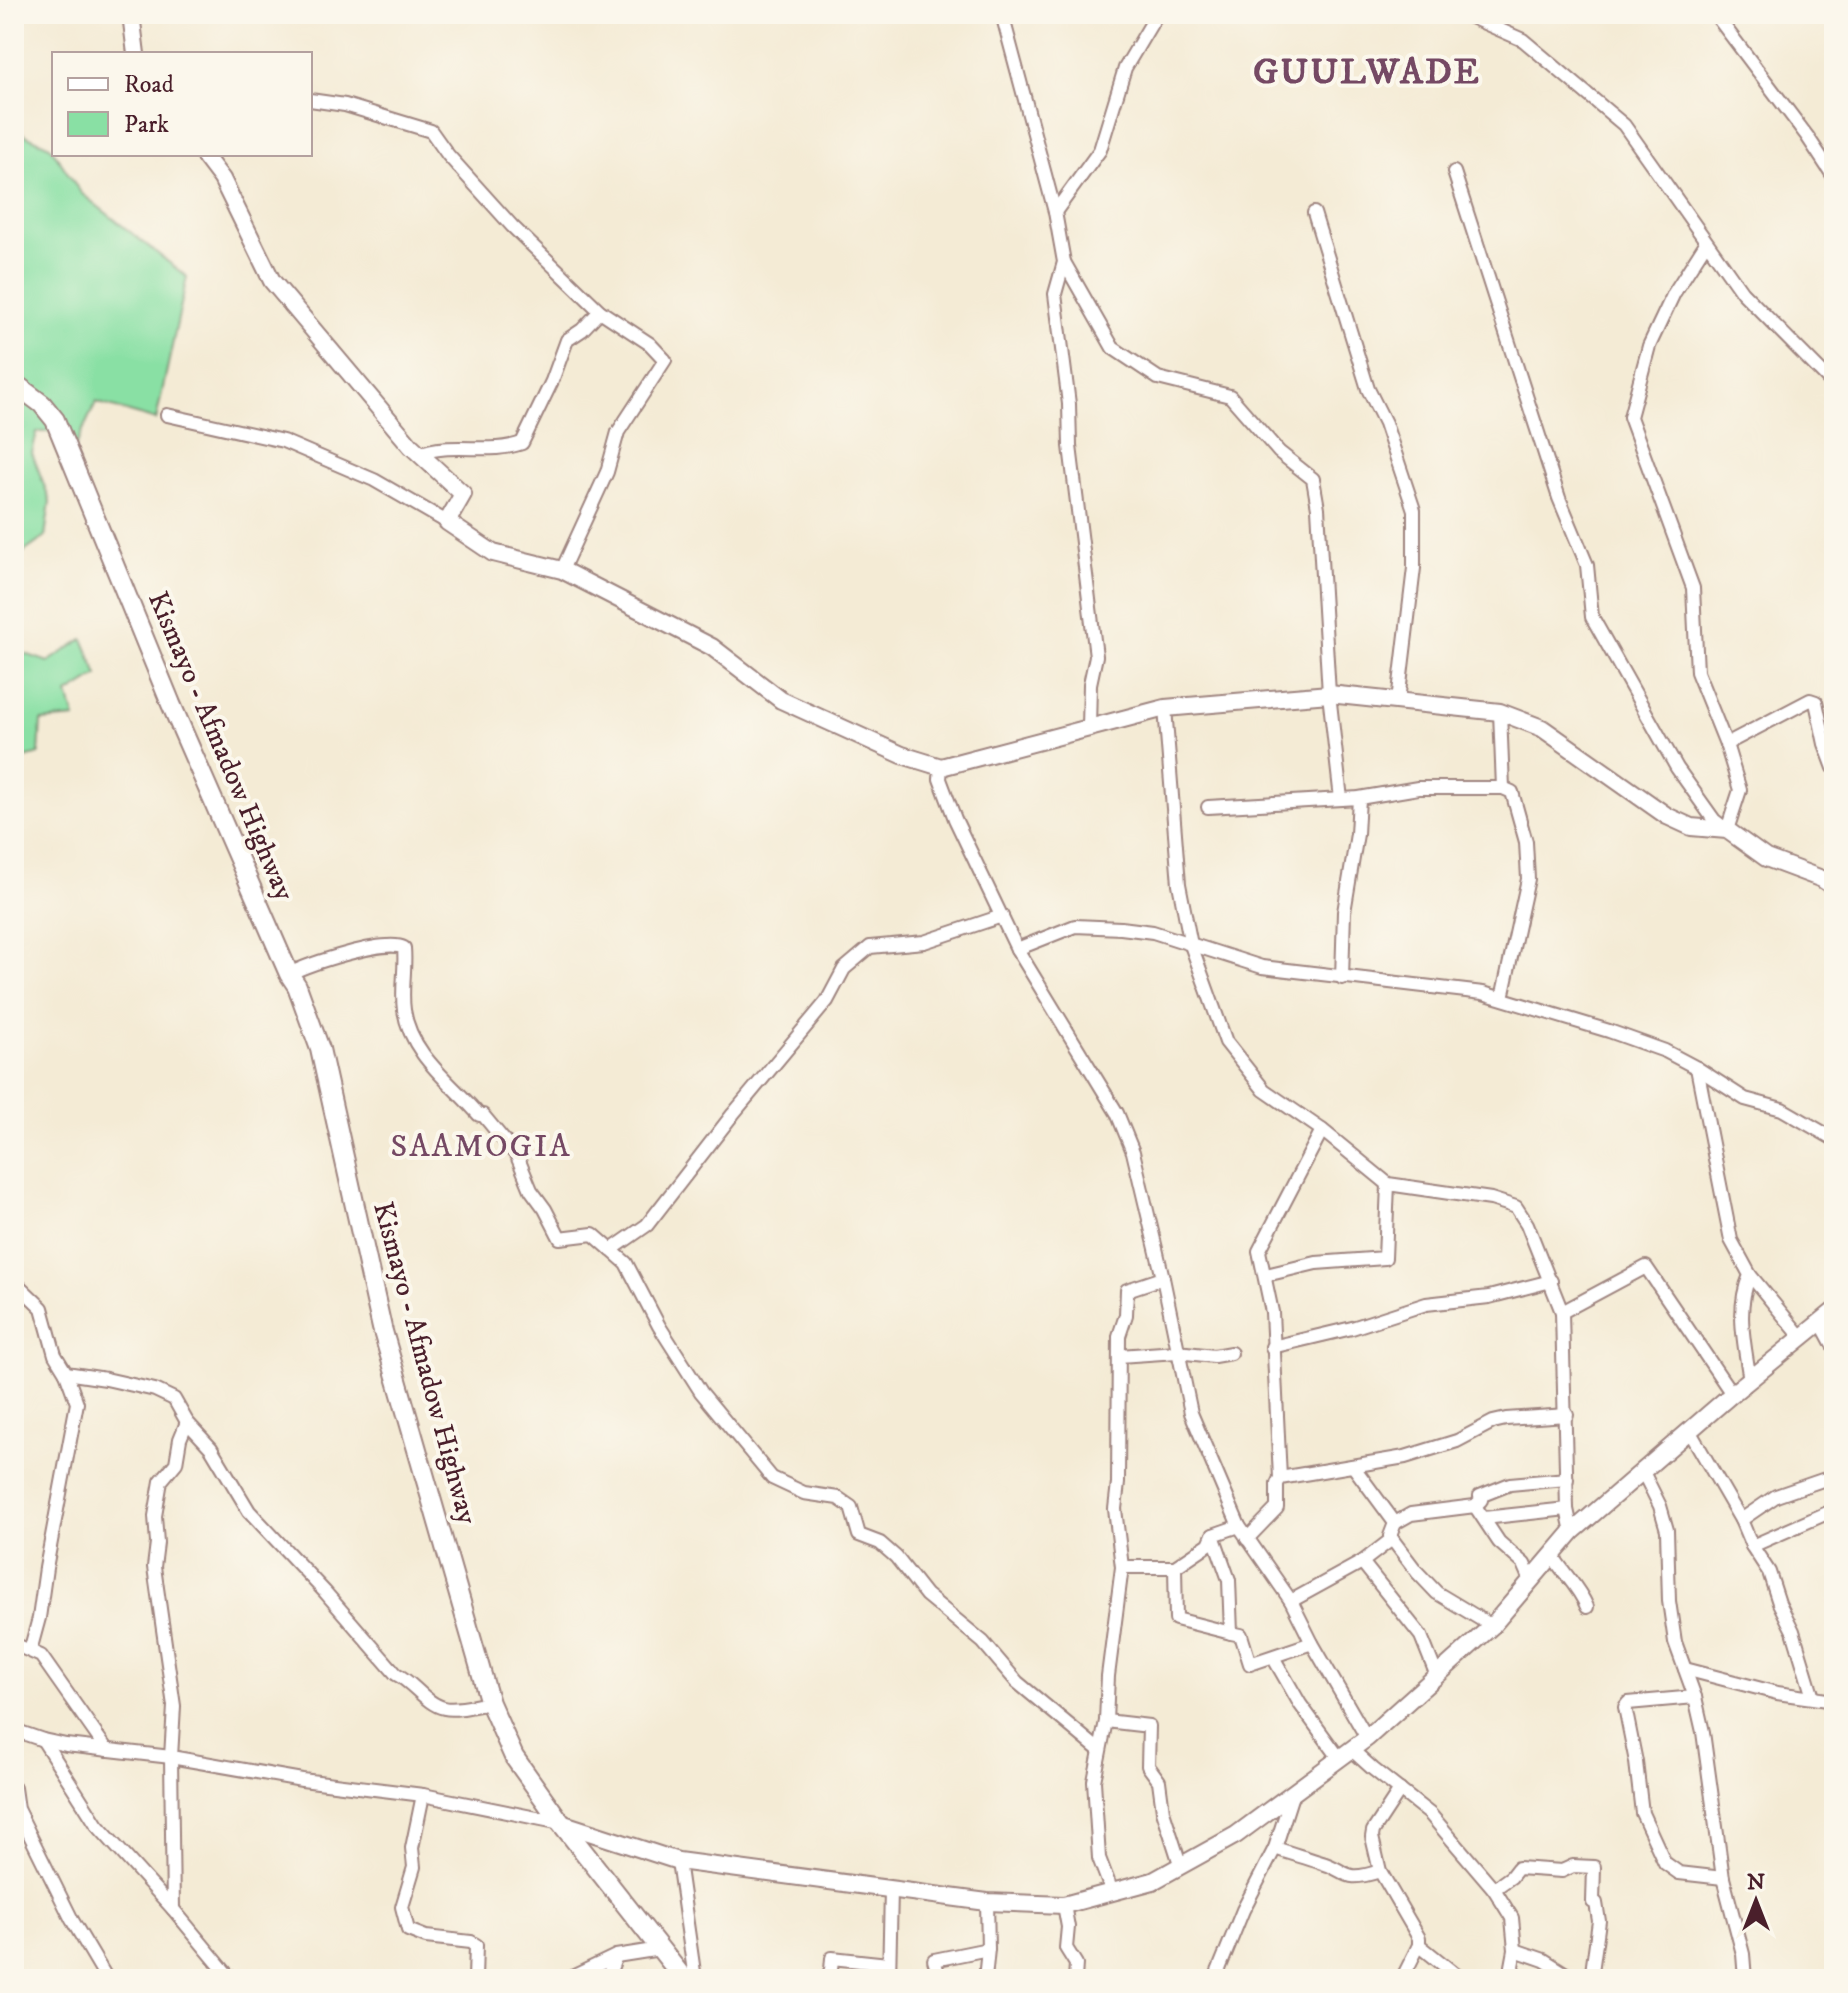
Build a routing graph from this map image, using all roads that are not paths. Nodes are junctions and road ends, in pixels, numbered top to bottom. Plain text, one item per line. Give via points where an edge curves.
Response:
1 (131, 14) edge
2 (1002, 14) edge
3 (1157, 14) edge
4 (1464, 14) edge
5 (1715, 14) edge
6 (136, 52) edge
7 (312, 100) edge
8 (205, 156) edge
9 (1454, 172) dead end
10 (1834, 177) edge
11 (1055, 212) junction
12 (1314, 213) dead end
13 (1706, 243) junction
14 (1064, 262) junction
15 (600, 311) junction
16 (14, 383) edge
17 (1834, 385) edge
18 (167, 415) dead end
19 (419, 454) junction
20 (447, 522) junction
21 (562, 570) junction
22 (1329, 694) junction
23 (1398, 701) junction
24 (1165, 708) junction
25 (1500, 712) junction
26 (1089, 728) junction
27 (1726, 744) junction
28 (941, 767) junction
29 (1834, 768) edge
30 (1503, 788) junction
31 (1359, 798) junction
32 (1341, 799) junction
33 (1208, 807) dead end
34 (1727, 830) junction
35 (1834, 887) edge
36 (1002, 916) junction
37 (1191, 945) junction
38 (1017, 949) junction
39 (289, 974) junction
40 (1342, 978) junction
41 (1502, 998) junction
42 (1697, 1068) junction
43 (1322, 1130) junction
44 (1834, 1139) edge
45 (1388, 1184) junction
46 (611, 1250) junction
47 (1266, 1275) junction
48 (1750, 1275) junction
49 (1163, 1278) junction
50 (14, 1281) edge
51 (1551, 1281) junction
52 (1834, 1311) edge
53 (1562, 1312) junction
54 (1821, 1323) junction
55 (1802, 1338) junction
56 (1272, 1347) junction
57 (1834, 1347) edge
58 (1177, 1352) junction
59 (1231, 1353) dead end
60 (1119, 1356) junction
61 (66, 1373) junction
62 (1750, 1381) junction
63 (1732, 1394) junction
64 (1567, 1415) junction
65 (187, 1422) junction
66 (1690, 1432) junction
67 (1353, 1466) junction
68 (1643, 1472) junction
69 (1834, 1476) edge
70 (1280, 1478) junction
71 (1567, 1479) junction
72 (1475, 1506) junction
73 (1567, 1509) junction
74 (1834, 1510) edge
75 (1484, 1518) junction
76 (1741, 1520) junction
77 (1395, 1523) junction
78 (1239, 1526) junction
79 (1572, 1532) junction
80 (1213, 1535) junction
81 (1247, 1539) junction
82 (1392, 1539) junction
83 (1752, 1546) junction
84 (1552, 1555) junction
85 (1362, 1562) junction
86 (1122, 1567) junction
87 (1175, 1567) junction
88 (1531, 1580) junction
89 (1291, 1601) junction
90 (1587, 1607) dead end
91 (1492, 1626) junction
92 (1231, 1633) junction
93 (1312, 1643) junction
94 (14, 1644) edge
95 (30, 1651) junction
96 (1273, 1657) junction
97 (1685, 1669) junction
98 (1437, 1676) junction
99 (1695, 1697) junction
100 (1813, 1697) junction
101 (1834, 1701) edge
102 (490, 1703) junction
103 (1106, 1721) junction
104 (14, 1731) edge
105 (1367, 1738) junction
106 (43, 1740) junction
107 (107, 1750) junction
108 (1099, 1750) junction
109 (1346, 1754) junction
110 (171, 1757) junction
111 (14, 1788) edge
112 (1400, 1790) junction
113 (423, 1795) junction
114 (1292, 1795) junction
115 (561, 1823) junction
116 (1275, 1848) junction
117 (678, 1861) junction
118 (1181, 1867) junction
119 (1380, 1871) junction
120 (1723, 1878) junction
121 (1494, 1889) junction
122 (891, 1890) junction
123 (1112, 1892) junction
124 (987, 1902) junction
125 (1064, 1905) junction
126 (173, 1909) junction
127 (1419, 1945) junction
128 (660, 1949) junction
129 (988, 1949) junction
130 (1515, 1950) junction
131 (616, 1956) junction
132 (888, 1964) junction
133 (107, 1979) edge
134 (231, 1979) edge
135 (475, 1979) edge
136 (568, 1979) edge
137 (607, 1979) edge
138 (684, 1979) edge
139 (695, 1979) edge
140 (826, 1979) edge
141 (889, 1979) edge
142 (940, 1979) edge
143 (985, 1979) edge
144 (1075, 1979) edge
145 (1215, 1979) edge
146 (1402, 1979) edge
147 (1461, 1979) edge
148 (1515, 1979) edge
149 (1574, 1979) edge
150 (1591, 1979) edge
151 (1745, 1979) edge

1 - 6 street
2 - 11 street
3 - 11 street via 1125,68 1100,150
4 - 13 street via 1523,40 1624,125
5 - 10 street
7 - 15 street via 431,131 512,226
8 - 19 street via 222,179 272,281
9 - 34 street via 1559,498 1587,565 1592,617 1677,768
11 - 14 street
12 - 23 street via 1368,389 1414,510 1414,568
13 - 17 street via 1742,292
13 - 27 street via 1649,346 1630,417 1693,588 1697,672
14 - 22 street via 1113,348 1158,378 1230,396 1279,452 1313,479
14 - 26 street via 1055,294 1096,656
15 - 19 street via 567,340 522,443 508,448 432,448
15 - 21 street via 665,360 618,432 607,472
16 - 39 main road, Kismayo - Afmadow Highway via 55,420
18 - 20 street via 283,441 374,480
19 - 20 street via 463,494
20 - 21 street via 493,553
21 - 28 street via 712,647 781,700
22 - 23 street
22 - 24 street
22 - 32 street
23 - 25 street
24 - 26 street
24 - 37 street via 1179,884
25 - 30 street
25 - 34 street via 1542,728 1667,816 1691,827
26 - 28 street
27 - 29 street via 1810,700 1816,702
27 - 34 street via 1740,790
28 - 36 street via 940,779 955,819
30 - 31 street via 1418,788
30 - 41 street via 1512,792 1526,842 1528,879
31 - 32 street
31 - 40 street via 1344,912
32 - 33 street
34 - 35 street via 1766,858
36 - 38 street
36 - 46 street via 924,942 870,947 861,954 844,969 827,1001 647,1225
37 - 38 street via 1153,932 1075,926
37 - 40 street via 1262,967
37 - 43 street via 1226,1042 1264,1090
38 - 49 street via 1117,1113 1133,1152
39 - 46 street via 353,953 396,944 404,948 405,1015 417,1048 511,1147 560,1238 593,1234
39 - 102 main road, Kismayo - Afmadow Highway via 320,1049 382,1328
40 - 41 street
41 - 42 street via 1665,1051
42 - 44 street via 1745,1099 1782,1109
42 - 48 street via 1731,1240
43 - 45 street
43 - 47 street via 1259,1251
45 - 47 street via 1385,1258 1316,1263
45 - 51 street via 1516,1207
46 - 108 street via 626,1263 707,1401 772,1478 851,1507 859,1535 896,1557 926,1595 983,1642 1017,1682
47 - 56 street
48 - 55 street
48 - 62 street via 1741,1309
49 - 58 street
49 - 60 street via 1127,1290
50 - 61 street via 42,1308 55,1355
51 - 53 street
51 - 56 street via 1489,1297 1426,1304
52 - 54 street
53 - 63 street via 1646,1267
53 - 64 street
54 - 55 street
54 - 57 street
55 - 62 street
56 - 70 street
58 - 59 street
58 - 60 street
58 - 78 street via 1191,1413
60 - 86 street via 1115,1509
61 - 65 street via 155,1390 174,1399
61 - 95 street via 77,1403
62 - 63 street
63 - 66 street
64 - 67 street via 1493,1422 1457,1441
64 - 71 street
65 - 102 street via 211,1448 249,1511 396,1674 446,1709
65 - 110 street via 176,1463 161,1481 155,1516 154,1567 174,1706
66 - 68 street
66 - 76 street
67 - 70 street
67 - 77 street
68 - 79 street
68 - 97 street via 1667,1530 1670,1615
69 - 76 street via 1776,1496
70 - 81 street via 1277,1508
71 - 72 street via 1510,1484 1480,1496
71 - 73 street
72 - 75 street
72 - 77 street via 1411,1514
73 - 75 street
73 - 79 street
74 - 83 street
75 - 88 street via 1499,1542 1524,1564
76 - 83 street
77 - 82 street
78 - 80 street
78 - 81 street
79 - 84 street
80 - 87 street via 1209,1544
80 - 92 street via 1229,1580
81 - 89 street
82 - 85 street
82 - 91 street via 1437,1593
83 - 100 street via 1769,1572 1793,1631
84 - 88 street
84 - 90 street
85 - 89 street
85 - 98 street via 1421,1636
86 - 87 street
86 - 103 street
87 - 92 street via 1176,1619
88 - 91 street
89 - 93 street
91 - 98 street
92 - 96 street via 1244,1639 1250,1664
93 - 96 street
93 - 105 street
94 - 95 street
95 - 107 street via 41,1656
96 - 109 street via 1300,1704
97 - 99 street
97 - 100 street
98 - 105 street
99 - 120 street
99 - 120 street via 1625,1707 1642,1813 1665,1863 1679,1873
100 - 101 street
102 - 115 main road, Kismayo - Afmadow Highway via 514,1757
103 - 108 street
103 - 118 street via 1149,1726 1148,1766 1159,1781
104 - 106 street
105 - 109 street
106 - 107 street
106 - 126 street via 97,1825
107 - 110 street
108 - 123 street via 1095,1821 1099,1858
109 - 112 street
109 - 114 street
110 - 113 street
110 - 126 street
111 - 133 street via 17,1809
112 - 119 street via 1373,1831
112 - 121 street via 1430,1814
113 - 115 street
113 - 135 street via 412,1848 414,1867 402,1907 405,1921 408,1930 426,1937 476,1945
114 - 116 street
114 - 118 street
115 - 117 street
115 - 128 main road, Kismayo - Afmadow Highway
116 - 119 street via 1348,1877
116 - 145 street
117 - 122 street
117 - 139 street
118 - 123 street
119 - 127 street
120 - 151 street
121 - 130 street via 1512,1918
121 - 150 street via 1518,1868 1594,1867 1593,1902 1599,1921
122 - 124 street
122 - 132 street
123 - 125 street
124 - 125 street
124 - 129 street
125 - 144 street via 1066,1948 1076,1964
126 - 134 street
127 - 146 street
127 - 147 street
128 - 131 street
128 - 138 main road, Kismayo - Afmadow Highway
129 - 142 street via 934,1960
129 - 143 street
130 - 148 street
130 - 149 street
131 - 136 street
131 - 137 street
132 - 140 street via 832,1958
132 - 141 street

